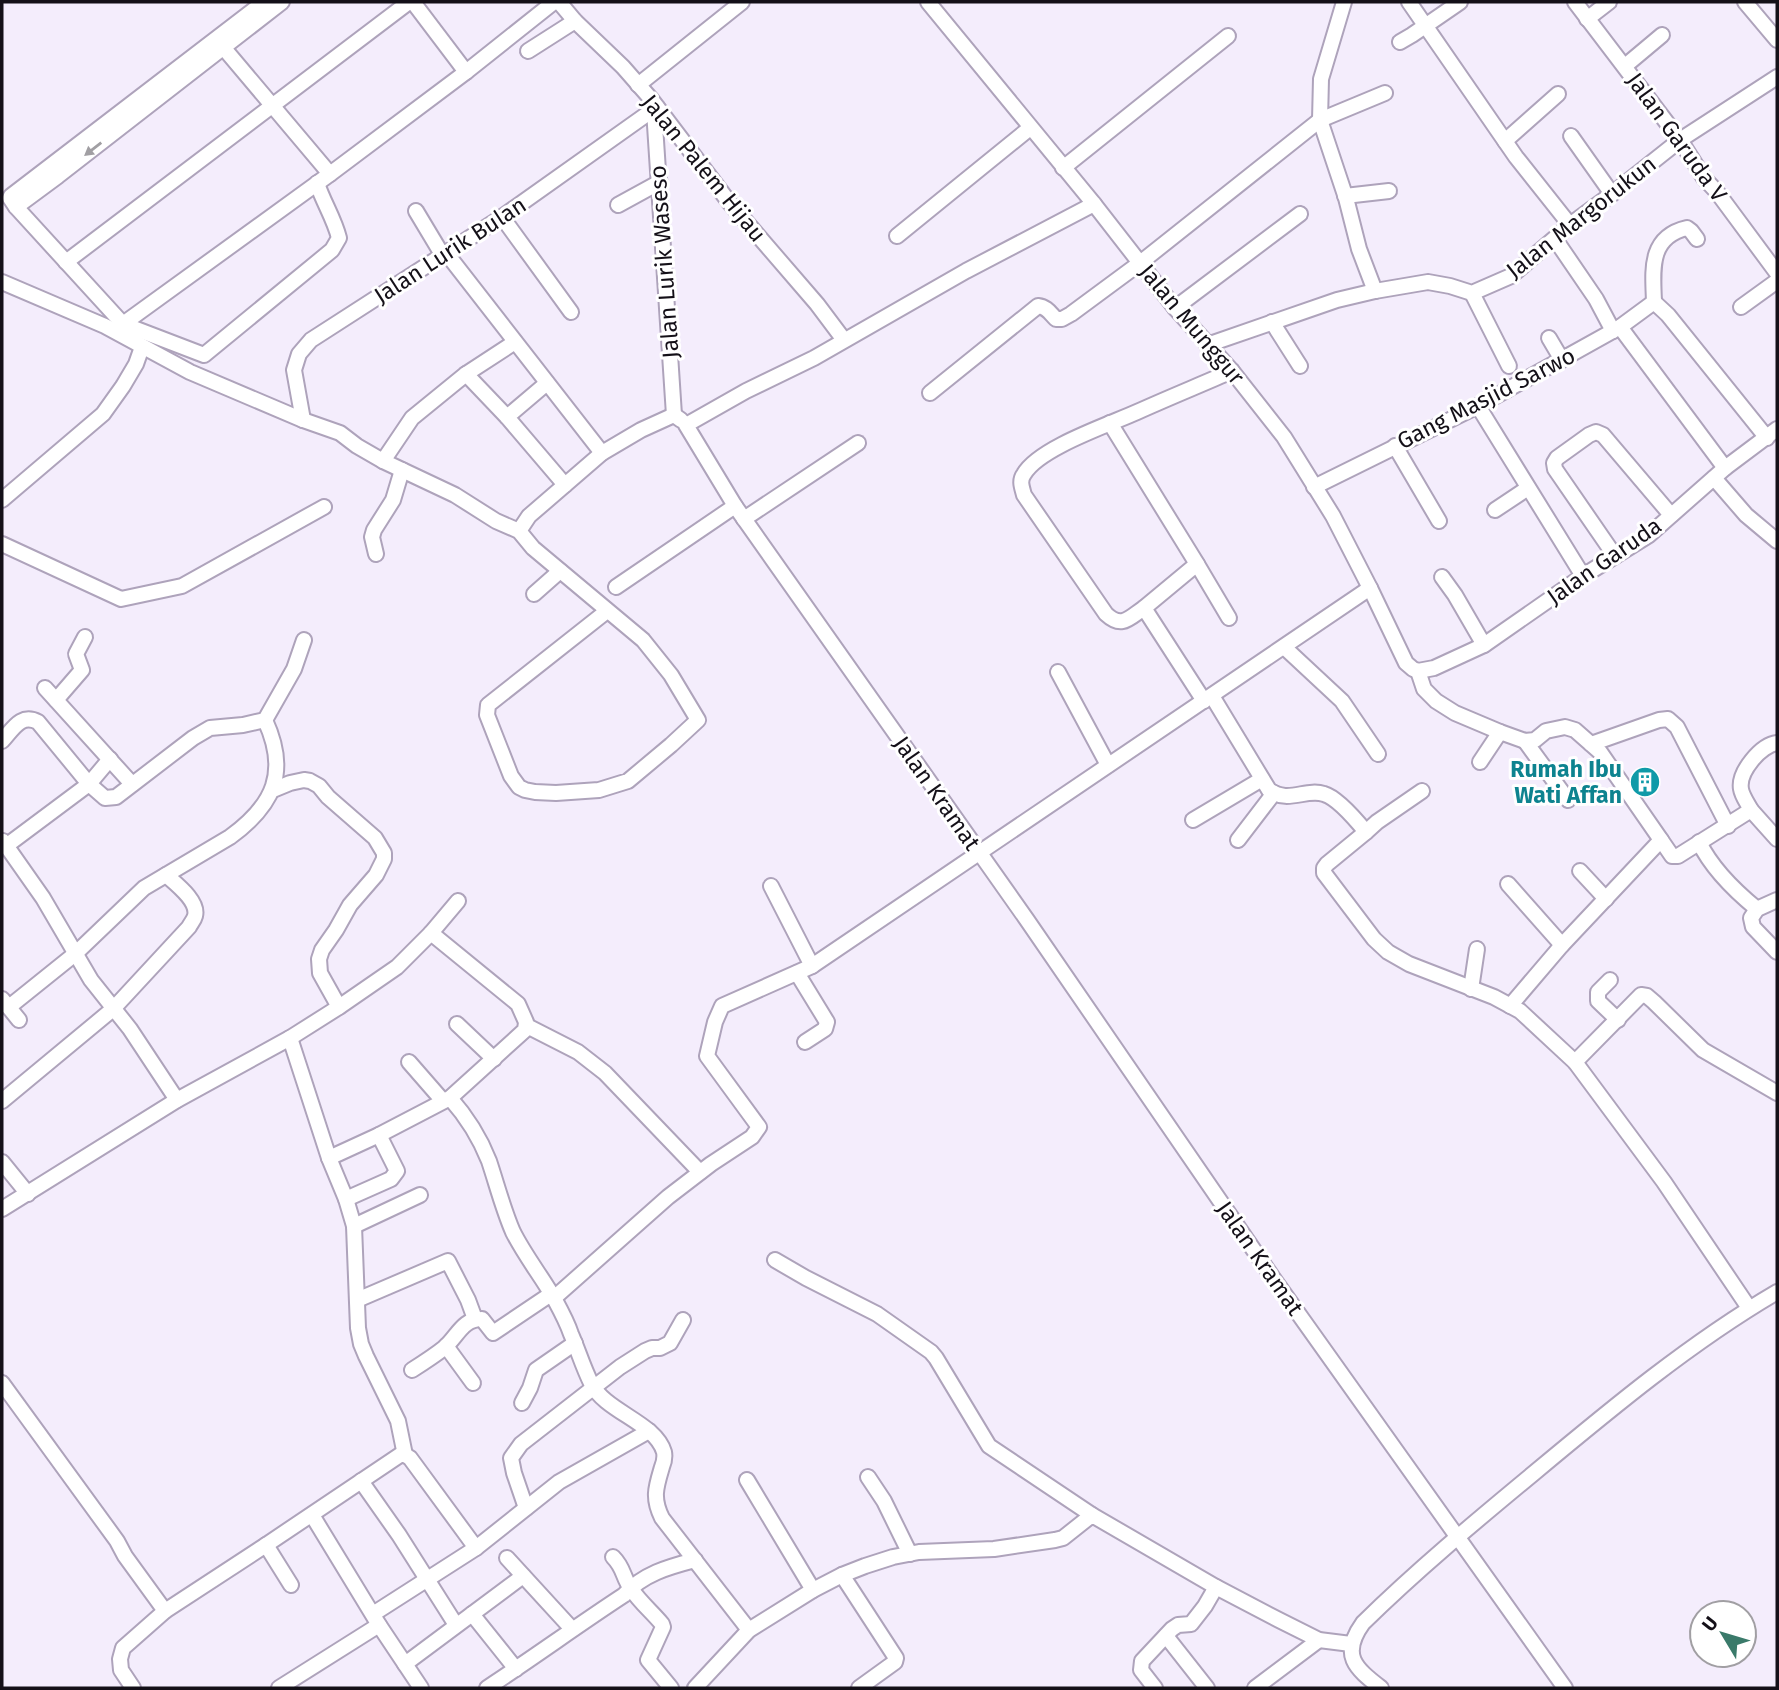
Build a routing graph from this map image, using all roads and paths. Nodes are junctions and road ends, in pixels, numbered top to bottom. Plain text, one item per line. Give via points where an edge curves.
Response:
1 (264, 2) edge
2 (282, 2) edge
3 (411, 2) edge
4 (557, 2) edge
5 (742, 2) edge
6 (928, 2) edge
7 (1344, 2) edge
8 (1409, 2) edge
9 (1460, 2) edge
10 (1575, 2) edge
11 (1609, 2) edge
12 (1745, 2) edge
13 (1587, 19) junction
14 (575, 21) junction
15 (1425, 25) junction
16 (1662, 35) dead end
17 (1228, 36) dead end
18 (1777, 40) edge
19 (1400, 41) dead end
20 (220, 43) junction
21 (528, 51) dead end
22 (1625, 66) junction
23 (466, 72) junction
24 (1777, 77) edge
25 (638, 85) junction
26 (1385, 93) dead end
27 (1558, 94) dead end
28 (273, 106) junction
29 (656, 109) junction
30 (1320, 120) junction
31 (1030, 128) junction
32 (1571, 136) dead end
33 (1680, 140) junction
34 (1505, 141) junction
35 (1063, 168) junction
36 (330, 174) junction
37 (660, 182) junction
38 (317, 183) junction
39 (1389, 191) dead end
40 (1612, 194) junction
41 (1345, 196) junction
42 (1094, 204) junction
43 (618, 205) dead end
44 (416, 211) dead end
45 (1300, 214) dead end
46 (502, 217) junction
47 (1570, 225) junction
48 (897, 236) dead end
49 (1555, 239) junction
50 (1697, 239) dead end
51 (445, 255) junction
52 (66, 262) junction
53 (1140, 263) junction
54 (1777, 273) edge
55 (1777, 281) edge
56 (2, 282) edge
57 (1375, 291) junction
58 (1472, 293) junction
59 (1654, 302) junction
60 (1741, 307) dead end
61 (1175, 308) junction
62 (571, 312) dead end
63 (1272, 323) junction
64 (123, 324) junction
65 (1617, 329) junction
66 (1549, 338) dead end
67 (844, 340) junction
68 (515, 342) junction
69 (1207, 345) junction
70 (142, 347) junction
71 (1562, 360) junction
72 (1300, 366) dead end
73 (1509, 366) dead end
74 (1232, 371) junction
75 (466, 374) junction
76 (547, 383) junction
77 (930, 393) dead end
78 (1478, 406) junction
79 (674, 415) junction
80 (507, 417) junction
81 (303, 420) junction
82 (1110, 424) junction
83 (686, 425) junction
84 (1772, 434) edge
85 (858, 443) dead end
86 (1395, 446) junction
87 (602, 453) junction
88 (383, 461) junction
89 (402, 470) junction
90 (1719, 473) junction
91 (565, 485) junction
92 (1314, 487) junction
93 (1528, 488) junction
94 (2, 500) edge
95 (735, 506) junction
96 (324, 507) dead end
97 (1495, 510) dead end
98 (1671, 515) junction
99 (744, 519) junction
100 (1439, 521) dead end
101 (519, 531) junction
102 (1776, 537) edge
103 (2, 544) edge
104 (376, 554) dead end
105 (1615, 556) junction
106 (1197, 564) junction
107 (560, 571) junction
108 (1583, 576) junction
109 (1442, 577) dead end
110 (616, 587) dead end
111 (1370, 588) junction
112 (534, 594) dead end
113 (1144, 608) junction
114 (607, 611) junction
115 (1229, 618) dead end
116 (85, 637) dead end
117 (304, 640) dead end
118 (1484, 645) junction
119 (1284, 647) junction
120 (1418, 671) junction
121 (1058, 673) dead end
122 (45, 688) dead end
123 (1208, 698) junction
124 (56, 700) junction
125 (265, 720) junction
126 (1500, 732) junction
127 (2, 741) edge
128 (1525, 741) junction
129 (1777, 743) edge
130 (1591, 744) junction
131 (1378, 754) dead end
132 (110, 759) junction
133 (1480, 762) dead end
134 (1108, 765) junction
135 (1262, 779) junction
136 (89, 784) junction
137 (132, 784) junction
138 (273, 790) junction
139 (1422, 791) dead end
140 (1274, 793) junction
141 (1568, 800) dead end
142 (1751, 810) junction
143 (1192, 820) dead end
144 (1728, 826) junction
145 (1366, 832) junction
146 (1777, 838) edge
147 (1238, 840) dead end
148 (1661, 840) junction
149 (1699, 842) junction
150 (4, 843) edge
151 (978, 852) junction
152 (1580, 871) dead end
153 (166, 875) junction
154 (1508, 884) dead end
155 (771, 886) dead end
156 (1606, 899) junction
157 (1777, 900) edge
158 (458, 901) dead end
159 (1757, 909) junction
160 (431, 933) junction
161 (1562, 945) junction
162 (1477, 949) dead end
163 (1777, 952) edge
164 (75, 954) junction
165 (812, 966) junction
166 (797, 973) junction
167 (1610, 980) dead end
168 (1471, 989) junction
169 (6, 1003) edge
170 (1510, 1006) junction
171 (339, 1007) junction
172 (113, 1009) junction
173 (19, 1020) dead end
174 (1618, 1020) junction
175 (457, 1024) dead end
176 (527, 1026) junction
177 (290, 1038) junction
178 (805, 1042) dead end
179 (494, 1059) junction
180 (409, 1062) dead end
181 (1575, 1062) junction
182 (1777, 1093) edge
183 (177, 1100) junction
184 (447, 1100) junction
185 (2, 1101) edge
186 (379, 1135) junction
187 (329, 1158) junction
188 (2, 1162) edge
189 (700, 1172) junction
190 (28, 1194) junction
191 (420, 1195) dead end
192 (346, 1199) junction
193 (2, 1209) edge
194 (354, 1226) junction
195 (775, 1260) dead end
196 (1777, 1292) edge
197 (552, 1296) junction
198 (357, 1300) junction
199 (1749, 1308) junction
200 (475, 1319) junction
201 (683, 1320) dead end
202 (575, 1343) junction
203 (446, 1346) junction
204 (412, 1370) dead end
205 (2, 1382) edge
206 (473, 1383) dead end
207 (593, 1387) junction
208 (522, 1403) dead end
209 (649, 1431) junction
210 (405, 1455) junction
211 (868, 1477) dead end
212 (747, 1480) dead end
213 (361, 1481) junction
214 (526, 1508) junction
215 (312, 1515) junction
216 (1093, 1515) junction
217 (1457, 1537) junction
218 (266, 1545) junction
219 (476, 1548) junction
220 (910, 1554) junction
221 (613, 1557) dead end
222 (507, 1558) dead end
223 (695, 1560) junction
224 (842, 1575) junction
225 (523, 1576) junction
226 (428, 1579) junction
227 (291, 1585) dead end
228 (1216, 1587) junction
229 (630, 1588) junction
230 (813, 1590) junction
231 (165, 1611) junction
232 (472, 1614) junction
233 (376, 1620) junction
234 (456, 1625) junction
235 (572, 1629) junction
236 (749, 1630) junction
237 (1166, 1636) junction
238 (1319, 1640) junction
239 (1351, 1644) junction
240 (405, 1664) junction
241 (516, 1669) junction
242 (702, 1686) edge
243 (868, 1686) edge
244 (1202, 1687) edge
245 (133, 1688) edge
246 (279, 1688) edge
247 (421, 1688) edge
248 (487, 1688) edge
249 (671, 1688) edge
250 (1156, 1688) edge
251 (1255, 1688) edge
252 (1381, 1688) edge
253 (1565, 1688) edge

1 - 20 street
2 - 20 street
3 - 23 street
3 - 28 street
4 - 14 street, Jalan Palem Hijau
4 - 23 street
5 - 25 street
6 - 31 street, Jalan Munggur
7 - 30 street via 1321,79
8 - 15 street
9 - 15 street
10 - 13 street, Jalan Garuda V
11 - 13 street
12 - 18 street
13 - 22 street, Jalan Garuda V
14 - 21 street
14 - 25 street, Jalan Palem Hijau
15 - 19 street
15 - 34 street
16 - 22 street
17 - 35 street
20 - 28 street
20 - 52 street via 16,207
22 - 33 street, Jalan Garuda V
23 - 36 street
24 - 33 street, Jalan Margorukun
25 - 29 street, Jalan Palem Hijau
26 - 30 street
27 - 34 street
28 - 36 street
28 - 52 street
29 - 37 street, Jalan Lurik Waseso
29 - 46 street, Jalan Lurik Bulan
29 - 67 street, Jalan Palem Hijau
30 - 41 street
30 - 53 street
31 - 35 street, Jalan Munggur
31 - 48 street
32 - 40 street
33 - 40 street, Jalan Margorukun
33 - 54 street, Jalan Garuda V
34 - 47 street
35 - 42 street, Jalan Munggur
36 - 38 street
37 - 43 street
37 - 79 street, Jalan Lurik Waseso
38 - 64 street
38 - 64 street via 339,239 332,250 204,355
39 - 41 street
40 - 47 street, Jalan Margorukun
41 - 57 street
42 - 53 street, Jalan Munggur
42 - 67 street
44 - 51 street
45 - 61 street
46 - 51 street, Jalan Lurik Bulan
46 - 62 street
47 - 49 street, Jalan Margorukun
49 - 58 street, Jalan Margorukun via 1511,275
49 - 65 street
50 - 59 street via 1687,228 1662,243 1653,268
51 - 68 street
51 - 81 street, Jalan Lurik Bulan via 311,340 299,354 294,370
52 - 64 street
53 - 61 street, Jalan Munggur
53 - 77 street via 1062,319 1038,306
55 - 60 street
56 - 70 street
57 - 58 street via 1428,282
57 - 63 street
58 - 73 street
59 - 65 street, Gang Masjid Sarwo
59 - 84 street
61 - 69 street, Jalan Munggur
63 - 69 street
63 - 72 street
65 - 71 street, Gang Masjid Sarwo
65 - 90 street
66 - 71 street
67 - 83 street
68 - 75 street
68 - 76 street
69 - 74 street, Jalan Munggur
70 - 81 street
70 - 94 street via 103,414
71 - 78 street, Gang Masjid Sarwo
74 - 82 street
74 - 92 street, Jalan Munggur via 1284,437
75 - 80 street
75 - 88 street via 412,418
76 - 80 street
76 - 87 street
78 - 86 street, Gang Masjid Sarwo
78 - 93 street
79 - 83 street, Jalan Kramat
79 - 87 street
80 - 91 street
81 - 88 street via 340,433
82 - 106 street
82 - 113 street via 1040,458 1021,482 1024,495 1106,614 1114,622 1122,622
83 - 95 street, Jalan Kramat
84 - 90 street, Jalan Garuda
85 - 99 street
86 - 92 street, Gang Masjid Sarwo
86 - 100 street
87 - 91 street
88 - 89 street
89 - 101 street
89 - 104 street via 393,500 374,530
90 - 98 street, Jalan Garuda
90 - 102 street via 1746,515
91 - 101 street via 529,516
92 - 111 street, Jalan Munggur
93 - 97 street
93 - 108 street
95 - 99 street, Jalan Kramat
95 - 110 street
96 - 103 street via 182,586 121,599
98 - 105 street, Jalan Garuda
98 - 105 street via 1603,435 1589,435 1557,458 1555,469
99 - 151 street, Jalan Kramat
101 - 107 street
105 - 108 street, Jalan Garuda
106 - 113 street
106 - 115 street
107 - 112 street
107 - 114 street
108 - 118 street, Jalan Garuda
109 - 118 street
111 - 119 street
111 - 120 street, Jalan Munggur via 1406,663
113 - 123 street
114 - 114 street via 656,654 698,720 628,781 599,790 525,790 512,776 487,715 488,705
116 - 124 street via 75,654 82,670
117 - 125 street via 294,669
118 - 120 street, Jalan Garuda
119 - 123 street
119 - 131 street via 1342,701
120 - 126 street, Jalan Munggur via 1423,689 1436,701
121 - 134 street
122 - 124 street
123 - 134 street
123 - 135 street
124 - 132 street
125 - 137 street via 210,728
125 - 138 street via 277,763
126 - 128 street, Jalan Munggur
126 - 133 street
127 - 136 street via 21,720 33,719
128 - 130 street via 1565,727
128 - 141 street
129 - 142 street via 1768,744 1743,774 1741,789
130 - 144 street via 1668,719 1677,727
130 - 148 street
132 - 136 street
132 - 137 street
134 - 151 street
135 - 140 street
135 - 143 street
136 - 137 street via 111,799
136 - 150 street
138 - 153 street via 243,827
138 - 171 street via 304,780 319,786 375,838 384,853 376,875 351,905 318,959 320,973
139 - 145 street
140 - 145 street via 1322,793
140 - 147 street
142 - 144 street
142 - 146 street
144 - 149 street
145 - 168 street via 1327,864 1324,873 1388,952
148 - 149 street via 1672,856
148 - 156 street
149 - 159 street via 1721,874
150 - 164 street
151 - 165 street
151 - 217 street, Jalan Kramat
152 - 156 street
153 - 164 street via 144,888
153 - 172 street via 195,906 195,915 190,927
154 - 161 street
155 - 165 street
156 - 161 street
157 - 159 street
158 - 160 street
159 - 163 street via 1751,918 1753,927
160 - 171 street via 397,967
160 - 176 street via 517,1004
161 - 170 street
162 - 168 street
164 - 169 street
164 - 172 street
165 - 166 street
166 - 178 street via 827,1022 825,1029
166 - 189 street via 722,1006 707,1056 759,1127 752,1137
167 - 174 street via 1598,992 1598,1000
168 - 170 street
169 - 173 street
170 - 181 street
171 - 177 street
172 - 183 street
172 - 185 street
174 - 181 street
174 - 182 street via 1647,996 1703,1050
175 - 179 street
176 - 179 street
176 - 189 street via 578,1052 605,1073
177 - 183 street
177 - 187 street
179 - 184 street
180 - 184 street
181 - 199 street
183 - 190 street
184 - 186 street
184 - 197 street via 461,1110 475,1133 514,1233
186 - 187 street
186 - 192 street via 397,1171
187 - 192 street
188 - 190 street
189 - 197 street
190 - 193 street
191 - 194 street
192 - 194 street
194 - 198 street
195 - 216 street via 877,1314 931,1352 989,1446
196 - 199 street
197 - 200 street via 493,1333 482,1319
197 - 202 street
198 - 200 street via 448,1261
198 - 210 street via 360,1344 398,1421
199 - 217 street via 1605,1414
200 - 203 street via 461,1327
201 - 207 street via 670,1343 645,1351
202 - 207 street
202 - 208 street via 536,1370
203 - 204 street
203 - 206 street
205 - 231 street
207 - 209 street
207 - 214 street via 520,1444 511,1458
209 - 214 street via 559,1482
209 - 223 street via 664,1451 656,1507
210 - 213 street
210 - 219 street
211 - 220 street
212 - 230 street
213 - 215 street
213 - 226 street
214 - 219 street
215 - 218 street
215 - 233 street
216 - 220 street via 1055,1540
216 - 228 street
217 - 239 street via 1363,1623
217 - 253 street, Jalan Kramat
218 - 227 street
218 - 231 street
219 - 226 street
220 - 224 street
221 - 229 street
222 - 225 street
223 - 229 street via 659,1570
223 - 236 street
224 - 230 street
224 - 243 street via 896,1658
225 - 232 street
225 - 235 street
226 - 233 street
226 - 234 street
228 - 237 street via 1191,1623 1175,1627
228 - 238 street
229 - 235 street
229 - 249 street via 662,1623 648,1660
230 - 236 street
231 - 245 street via 124,1648 121,1670
232 - 234 street
232 - 241 street
233 - 240 street
233 - 246 street
234 - 240 street
235 - 241 street
236 - 242 street
237 - 244 street
237 - 250 street via 1140,1666
238 - 239 street
238 - 251 street
239 - 252 street via 1354,1662
240 - 247 street
241 - 248 street

